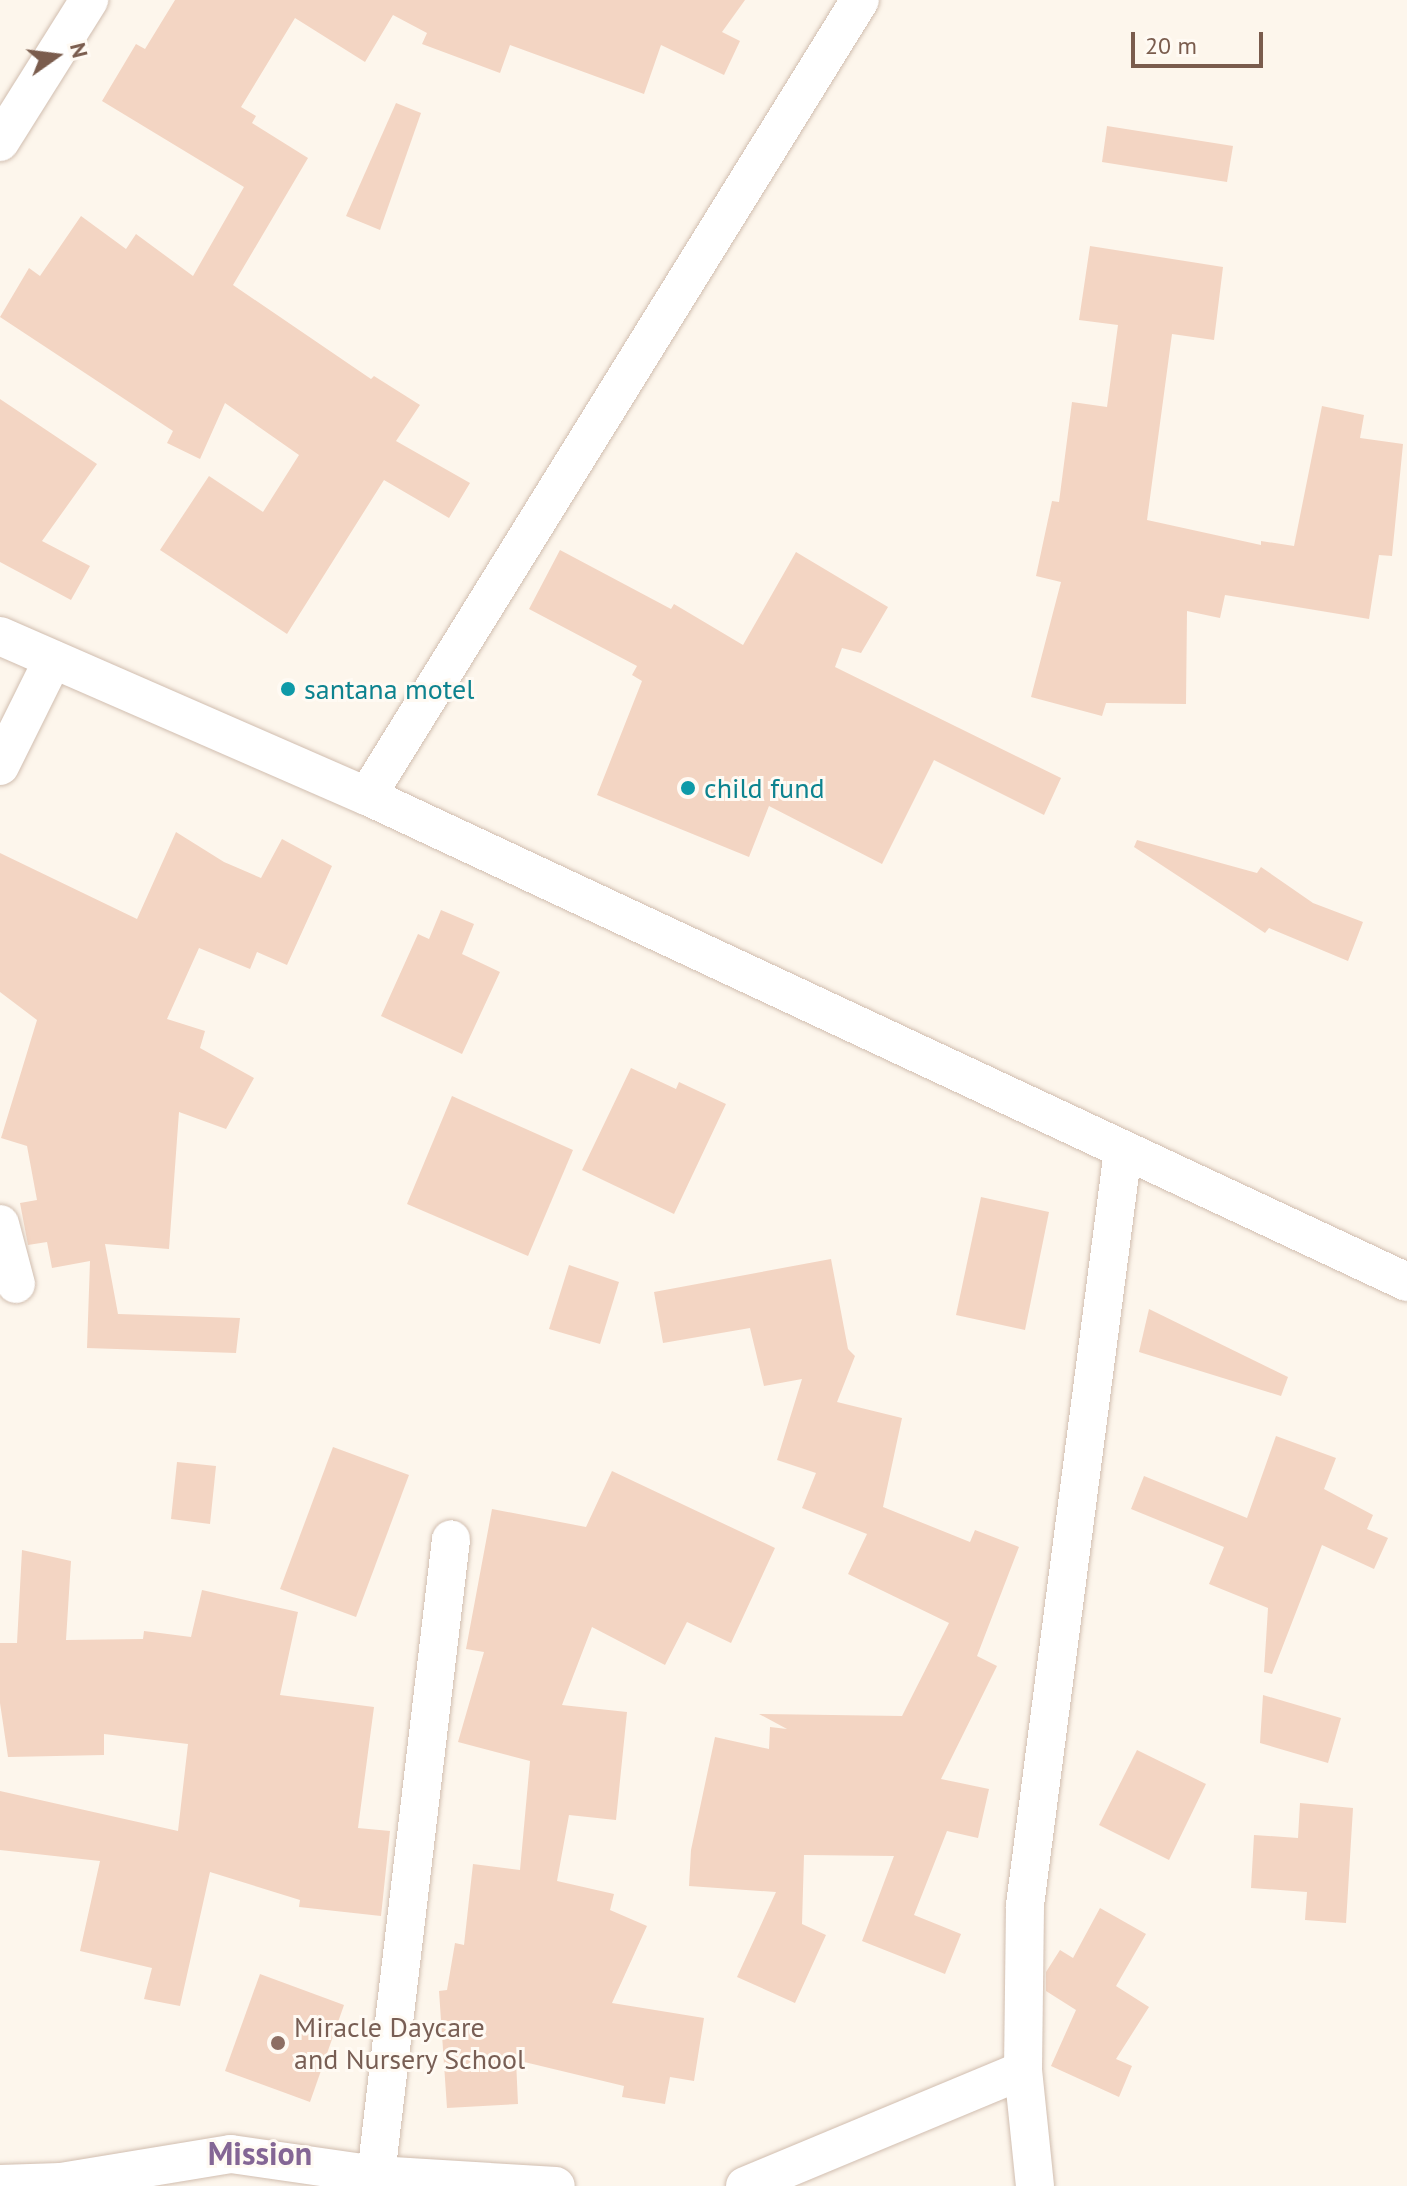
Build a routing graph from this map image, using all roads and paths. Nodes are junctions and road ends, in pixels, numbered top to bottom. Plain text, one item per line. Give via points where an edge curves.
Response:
1 (89, 0) edge
2 (860, 0) edge
3 (0, 142) edge
4 (0, 636) edge
5 (53, 659) junction
6 (0, 766) edge
7 (367, 796) junction
8 (1123, 1150) junction
9 (0, 1224) edge
10 (1407, 1282) edge
11 (16, 1284) dead end
12 (451, 1539) dead end
13 (1023, 2070) junction
14 (376, 2175) junction
15 (0, 2184) edge
16 (62, 2184) edge
17 (556, 2186) edge
18 (745, 2186) edge
19 (1035, 2186) edge

1 - 3 street
2 - 7 street
4 - 5 street
5 - 6 street
5 - 7 street
7 - 8 street
8 - 10 street
8 - 13 street via 1025,1905
9 - 11 street
12 - 14 street
13 - 18 street
13 - 19 street
14 - 16 street via 231,2154
14 - 17 street
15 - 16 street

